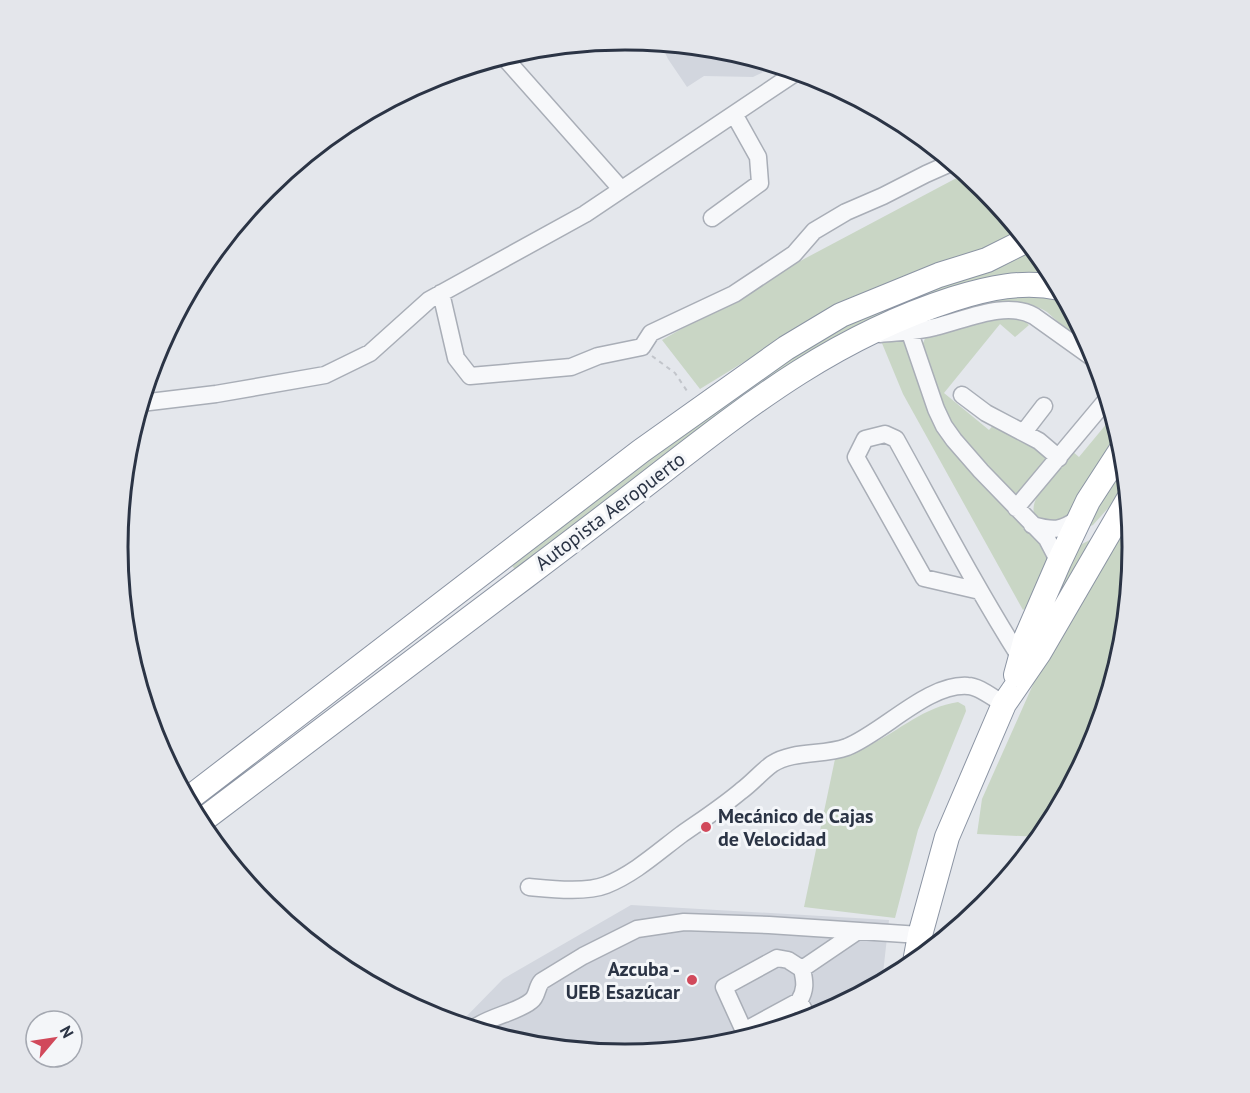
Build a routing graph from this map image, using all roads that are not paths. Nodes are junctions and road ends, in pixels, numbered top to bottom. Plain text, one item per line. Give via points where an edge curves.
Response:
1 (509, 63) edge
2 (789, 77) edge
3 (734, 114) junction
4 (944, 166) edge
5 (621, 189) junction
6 (712, 218) dead end
7 (1019, 244) edge
8 (1048, 287) edge
9 (441, 293) junction
10 (909, 330) junction
11 (1081, 350) edge
12 (824, 357) junction
13 (962, 395) dead end
14 (150, 402) edge
15 (1044, 406) dead end
16 (1102, 406) edge
17 (1024, 432) junction
18 (1059, 458) junction
19 (1114, 461) edge
20 (1120, 506) edge
21 (1016, 508) junction
22 (1121, 512) edge
23 (1032, 525) junction
24 (1076, 527) junction
25 (1059, 562) junction
26 (980, 591) junction
27 (999, 625) junction
28 (1032, 625) junction
29 (1021, 659) junction
30 (1008, 698) junction
31 (195, 795) edge
32 (208, 816) edge
33 (530, 886) dead end
34 (858, 931) junction
35 (920, 935) junction
36 (918, 948) edge
37 (802, 969) junction
38 (799, 1001) junction
39 (804, 1010) edge
40 (777, 1020) edge
41 (483, 1023) edge
42 (743, 1029) edge

1 - 5 street
2 - 3 street
3 - 5 street
3 - 6 street via 758,157 760,183
4 - 9 street via 814,231 794,254 734,294 651,333 642,347 598,356 571,368 470,376 456,358
5 - 9 street via 585,214
7 - 31 highway, Autopista Aeropuerto via 987,260 842,315 786,348 641,451
8 - 12 highway, Autopista Aeropuerto via 1019,284 977,292 923,309 856,338
9 - 14 street via 370,353 325,375
10 - 11 street via 1010,309 1026,311
10 - 12 street via 876,335
10 - 21 street via 944,426
12 - 32 highway, Autopista Aeropuerto via 750,404
13 - 17 street via 986,414
15 - 17 street
16 - 18 street
17 - 18 street
18 - 21 street
19 - 24 highway
20 - 24 highway via 1086,533
21 - 23 street
22 - 30 highway via 1039,653
23 - 24 street
23 - 25 street via 1052,545
24 - 25 highway
25 - 28 highway
26 - 26 street via 924,578 856,457 865,439 885,434 896,439
26 - 27 street
27 - 28 street
27 - 29 street
28 - 29 highway
29 - 30 highway
30 - 33 street via 970,686 938,692 871,736 845,748 791,756 773,764 638,867 605,885 563,890
30 - 35 highway via 947,837
34 - 35 street
34 - 37 street
34 - 41 street via 684,922 637,929 542,981 533,1000 525,1005
35 - 36 highway
37 - 38 street via 804,993
37 - 42 street via 789,960 777,958 724,987
38 - 39 street
38 - 40 street

